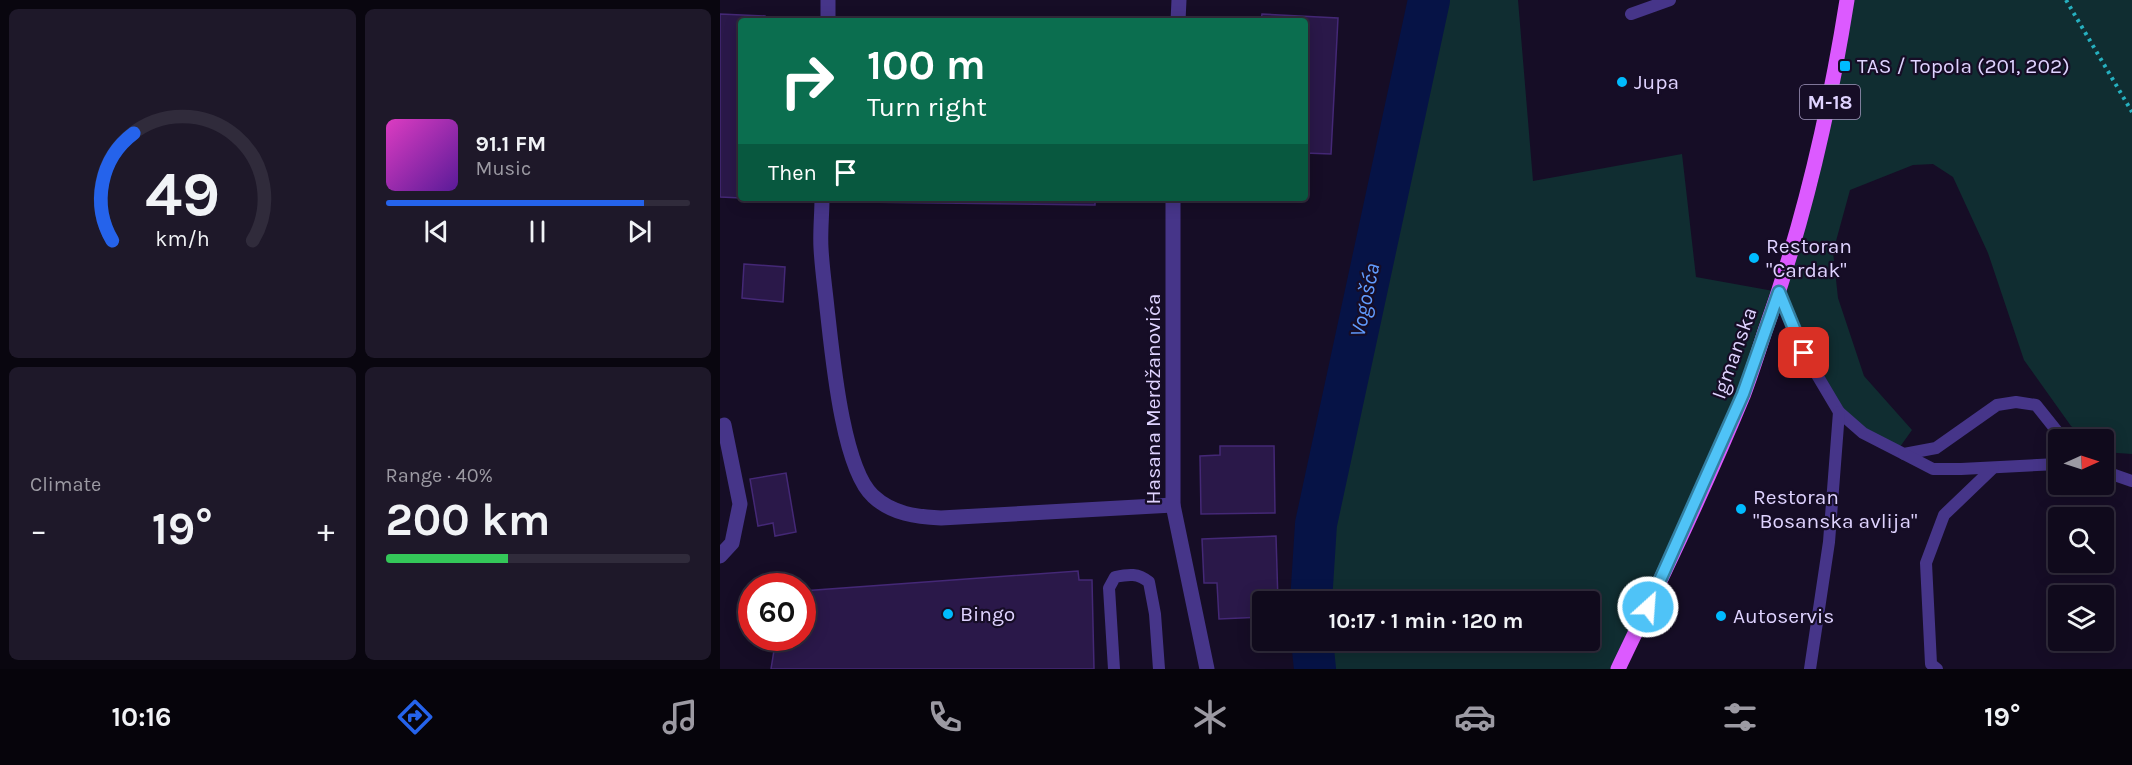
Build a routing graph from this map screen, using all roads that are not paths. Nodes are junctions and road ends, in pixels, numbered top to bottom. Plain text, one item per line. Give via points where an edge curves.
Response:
1 (828, 0) edge
2 (1179, 0) edge
3 (1670, 0) edge
4 (1847, 0) edge
5 (1631, 14) dead end
6 (828, 18) edge
7 (1178, 18) edge
8 (822, 201) edge
9 (1173, 201) edge
10 (1779, 292) junction
11 (1839, 412) junction
12 (724, 425) dead end
13 (2055, 429) edge
14 (1904, 454) junction
15 (2048, 465) edge
16 (1994, 468) junction
17 (2114, 475) edge
18 (2132, 481) edge
19 (1173, 505) junction
20 (720, 556) edge
21 (1114, 669) edge
22 (1159, 669) edge
23 (1207, 669) edge
24 (1618, 669) edge
25 (1810, 669) edge
26 (1937, 669) edge

1 - 6 street
2 - 7 street
3 - 5 lane
4 - 10 main road, Igmanska / M-18 via 1806,203
8 - 19 street via 821,248 833,363 858,476 872,496 892,509 916,517 941,518
9 - 19 street, Hasana Merdžanovića
10 - 11 lane via 1804,353
10 - 24 main road, Igmanska / M-18 via 1743,394
11 - 14 lane via 1863,433
11 - 25 lane via 1829,542
12 - 20 street via 740,504 732,543
13 - 14 lane via 2036,405 1997,405 1936,448
14 - 16 lane via 1933,469
15 - 16 lane
16 - 26 lane via 1944,515 1926,563 1932,664
17 - 18 lane
19 - 23 street, Hasana Merdžanovića
21 - 22 lane via 1109,588 1115,577 1128,574 1149,582

